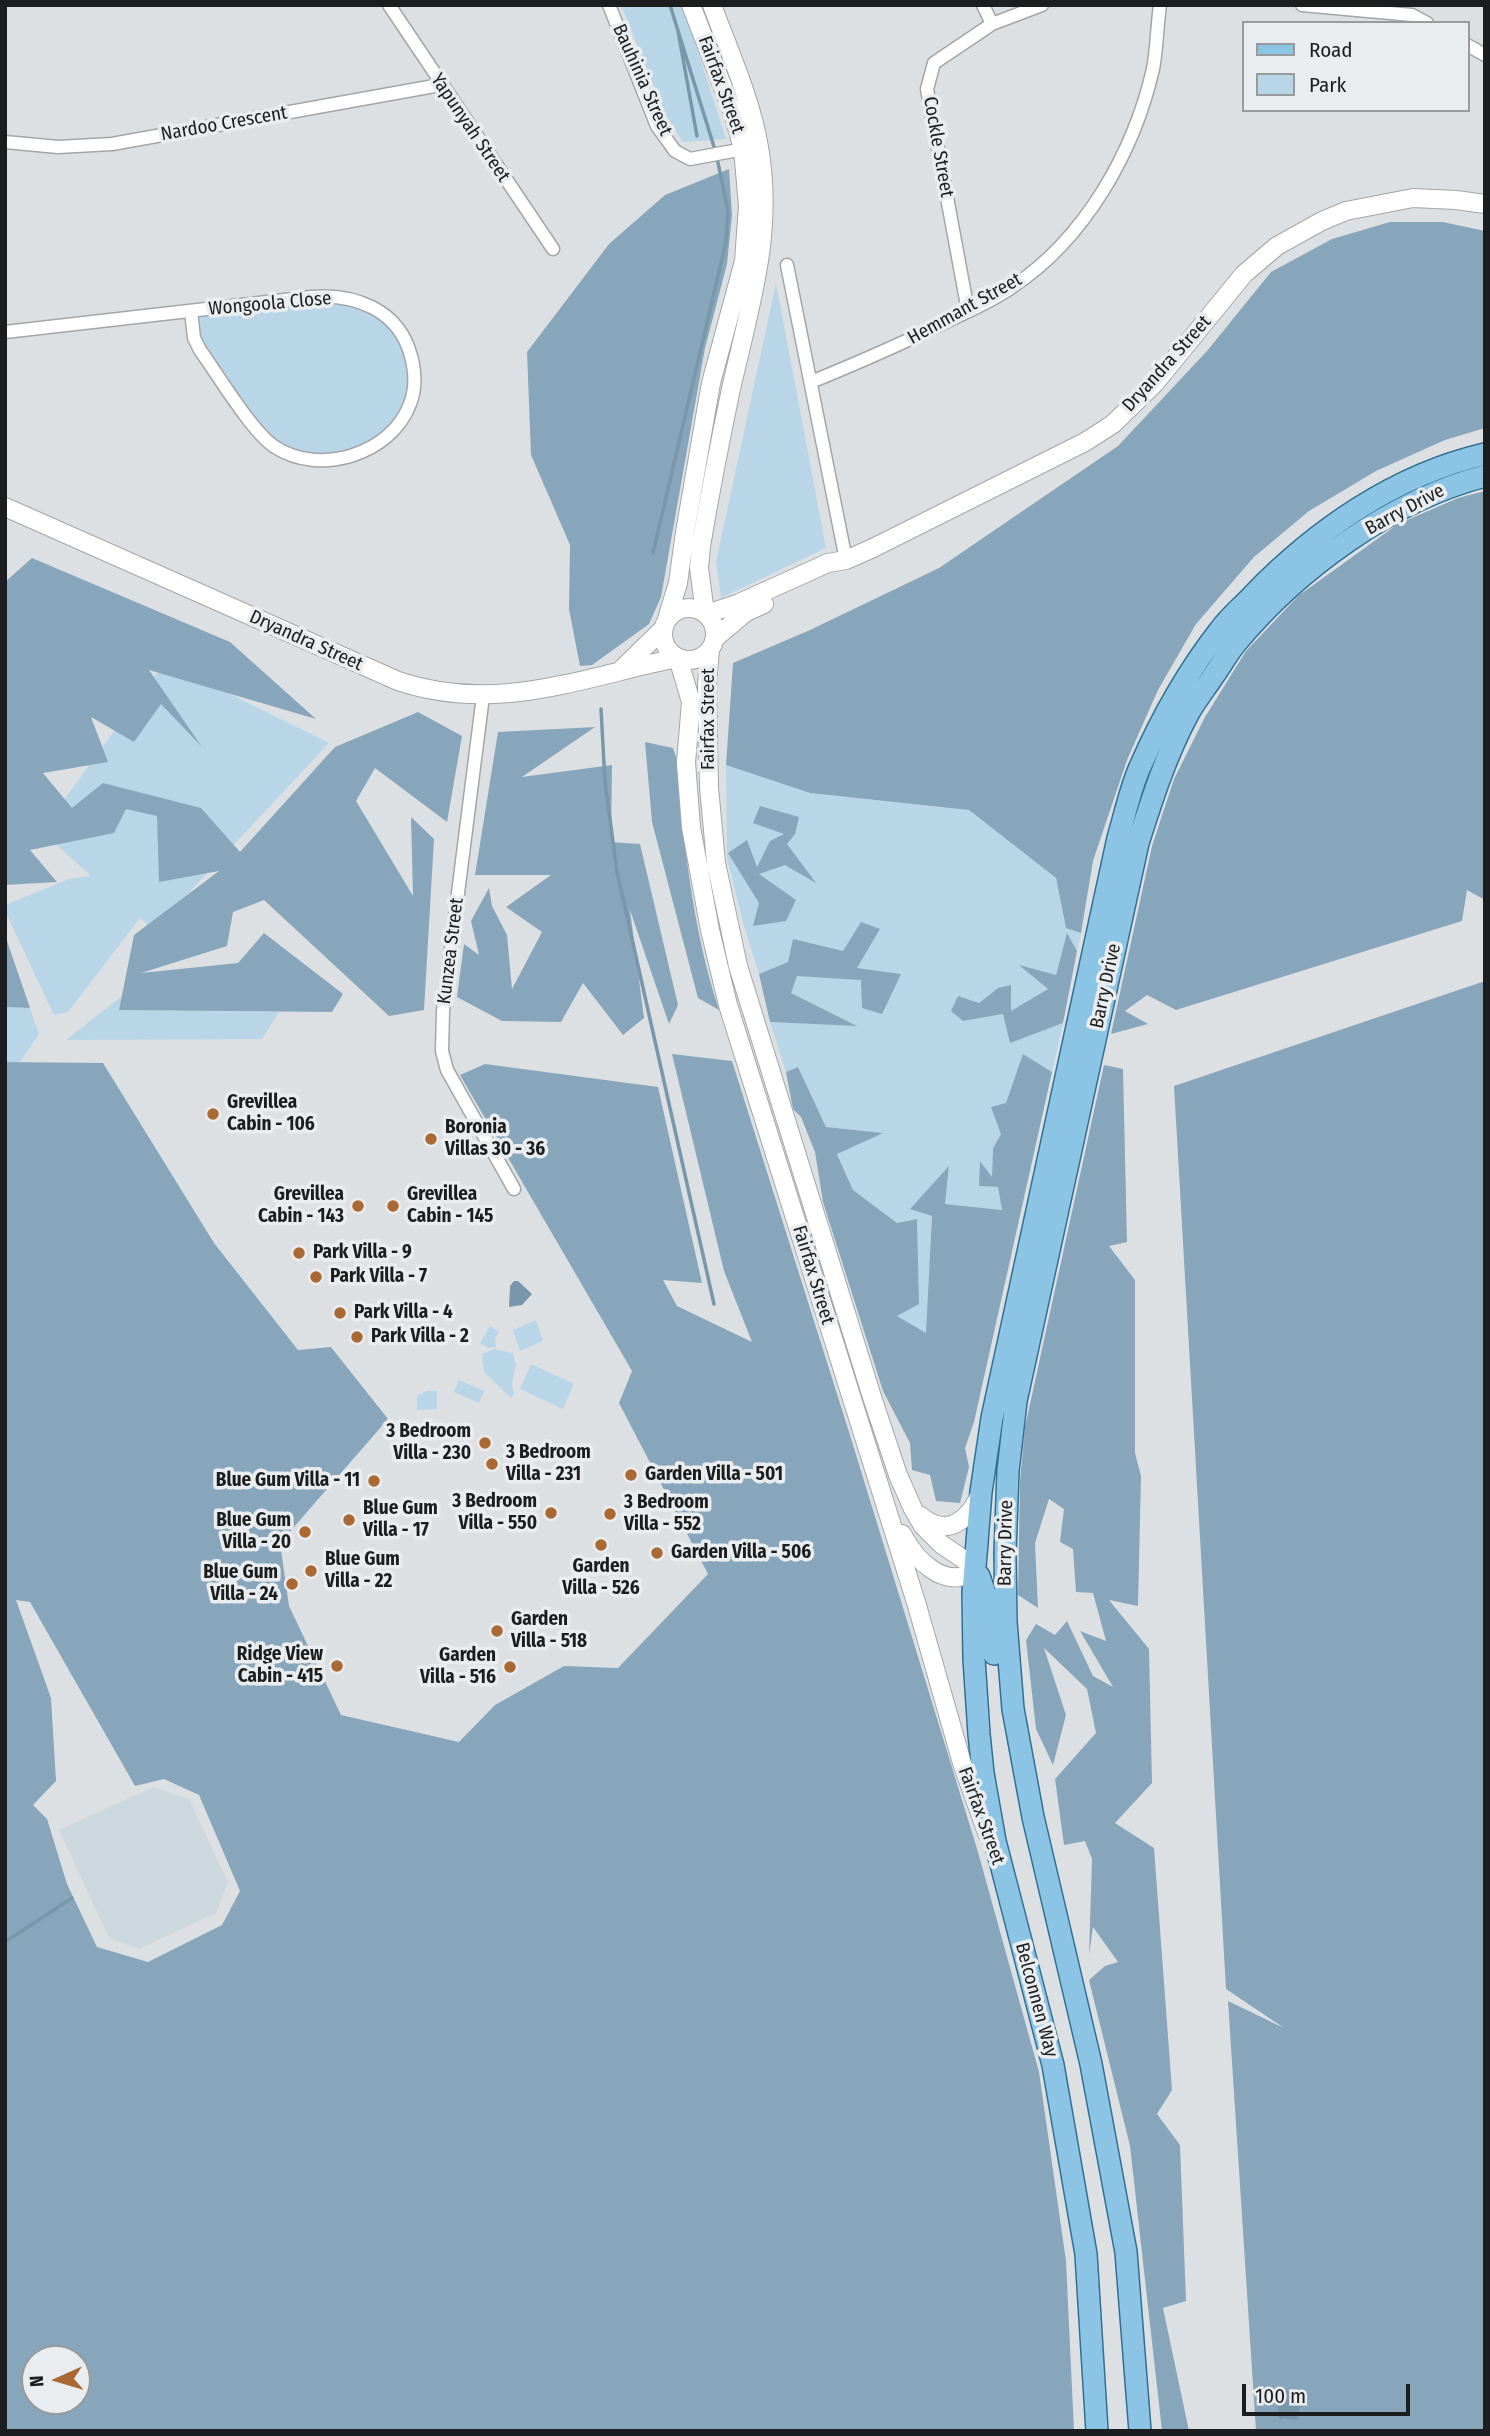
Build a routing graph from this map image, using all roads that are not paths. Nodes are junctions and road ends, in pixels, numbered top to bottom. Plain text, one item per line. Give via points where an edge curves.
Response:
1 (388, 5) edge
2 (610, 5) edge
3 (691, 5) edge
4 (712, 5) edge
5 (983, 5) edge
6 (1042, 5) edge
7 (1160, 5) edge
8 (1302, 5) edge
9 (1423, 21) edge
10 (992, 24) junction
11 (1469, 46) edge
12 (1485, 55) edge
13 (440, 85) junction
14 (5, 142) edge
15 (744, 149) junction
16 (1485, 204) edge
17 (553, 250) dead end
18 (787, 265) dead end
19 (191, 311) junction
20 (968, 311) junction
21 (5, 332) edge
22 (811, 382) junction
23 (1485, 454) edge
24 (1485, 477) edge
25 (5, 507) edge
26 (846, 559) junction
27 (706, 614) junction
28 (665, 624) junction
29 (713, 644) junction
30 (677, 658) junction
31 (622, 669) junction
32 (483, 696) junction
33 (514, 1189) dead end
34 (1008, 1471) junction
35 (981, 1492) junction
36 (883, 1496) junction
37 (913, 1509) junction
38 (975, 1571) junction
39 (1007, 1651) joint
40 (1005, 1881) junction
41 (1072, 1989) junction
42 (1097, 2431) edge
43 (1140, 2431) edge

1 - 13 street, Yapunyah Street
2 - 15 street, Bauhinia Street via 657,126 675,151 690,159
3 - 15 main road, Fairfax Street
4 - 15 main road, Fairfax Street via 750,110
5 - 10 street
6 - 10 street, Cockle Street
7 - 20 street, Hemmant Street via 1153,68 1128,148 1093,209 1049,257 1013,287
8 - 9 street via 1412,15
10 - 20 street, Cockle Street via 934,63 927,89
11 - 12 street
13 - 14 street, Nardoo Crescent via 111,144 58,147
13 - 17 street, Yapunyah Street
15 - 27 main road, Fairfax Street via 765,207 761,260 701,546 699,568
15 - 28 main road, Fairfax Street via 748,206 744,261 711,383 678,583
16 - 26 main road, Dryandra Street via 1413,198 1346,211 1298,233 1244,274 1155,383 1113,424
18 - 22 street
19 - 19 street, Wongoola Close via 200,350 261,435 299,459 331,460 361,452 388,435 410,403 414,374 409,346 390,319 366,303 324,296
19 - 21 street, Wongoola Close
20 - 22 street, Hemmant Street via 895,348
22 - 26 street
23 - 35 main road, Barry Drive via 1451,462 1393,488 1322,532 1279,568 1220,629 1174,699 1139,769 1112,865 1003,1365
24 - 34 main road, Barry Drive via 1455,484 1392,513 1329,555 1287,589 1236,643 1189,712 1159,776 1138,843 1021,1377
25 - 32 main road, Dryandra Street via 398,681
26 - 27 main road, Dryandra Street
26 - 29 main road, Dryandra Street via 832,574 746,612
27 - 28 main road via 685,608
27 - 29 main road via 714,625
28 - 30 main road via 666,648
28 - 31 main road
29 - 30 main road via 705,656 692,661
29 - 37 main road, Fairfax Street via 706,684 709,787 727,921 864,1371
30 - 31 main road, Dryandra Street
30 - 36 main road, Fairfax Street via 691,702 686,788 710,930 729,1005
31 - 32 main road, Dryandra Street via 534,691
32 - 33 street, Kunzea Street via 443,1011 442,1051 447,1070
34 - 38 main road via 994,1549
34 - 39 main road, Barry Drive
35 - 37 main road via 970,1511 951,1525 933,1524
35 - 38 main road, Barry Drive
36 - 38 main road via 924,1565 952,1577
36 - 40 main road, Fairfax Street via 962,1763
37 - 38 main road, Fairfax Street via 934,1538
38 - 40 main road, Belconnen Way via 979,1734
38 - 41 main road via 989,1605 1002,1721 1016,1794
39 - 41 main road, Belconnen Way via 1022,1765
40 - 42 main road, Belconnen Way via 1053,2065 1086,2254
41 - 43 main road, Belconnen Way via 1091,2064 1126,2252

